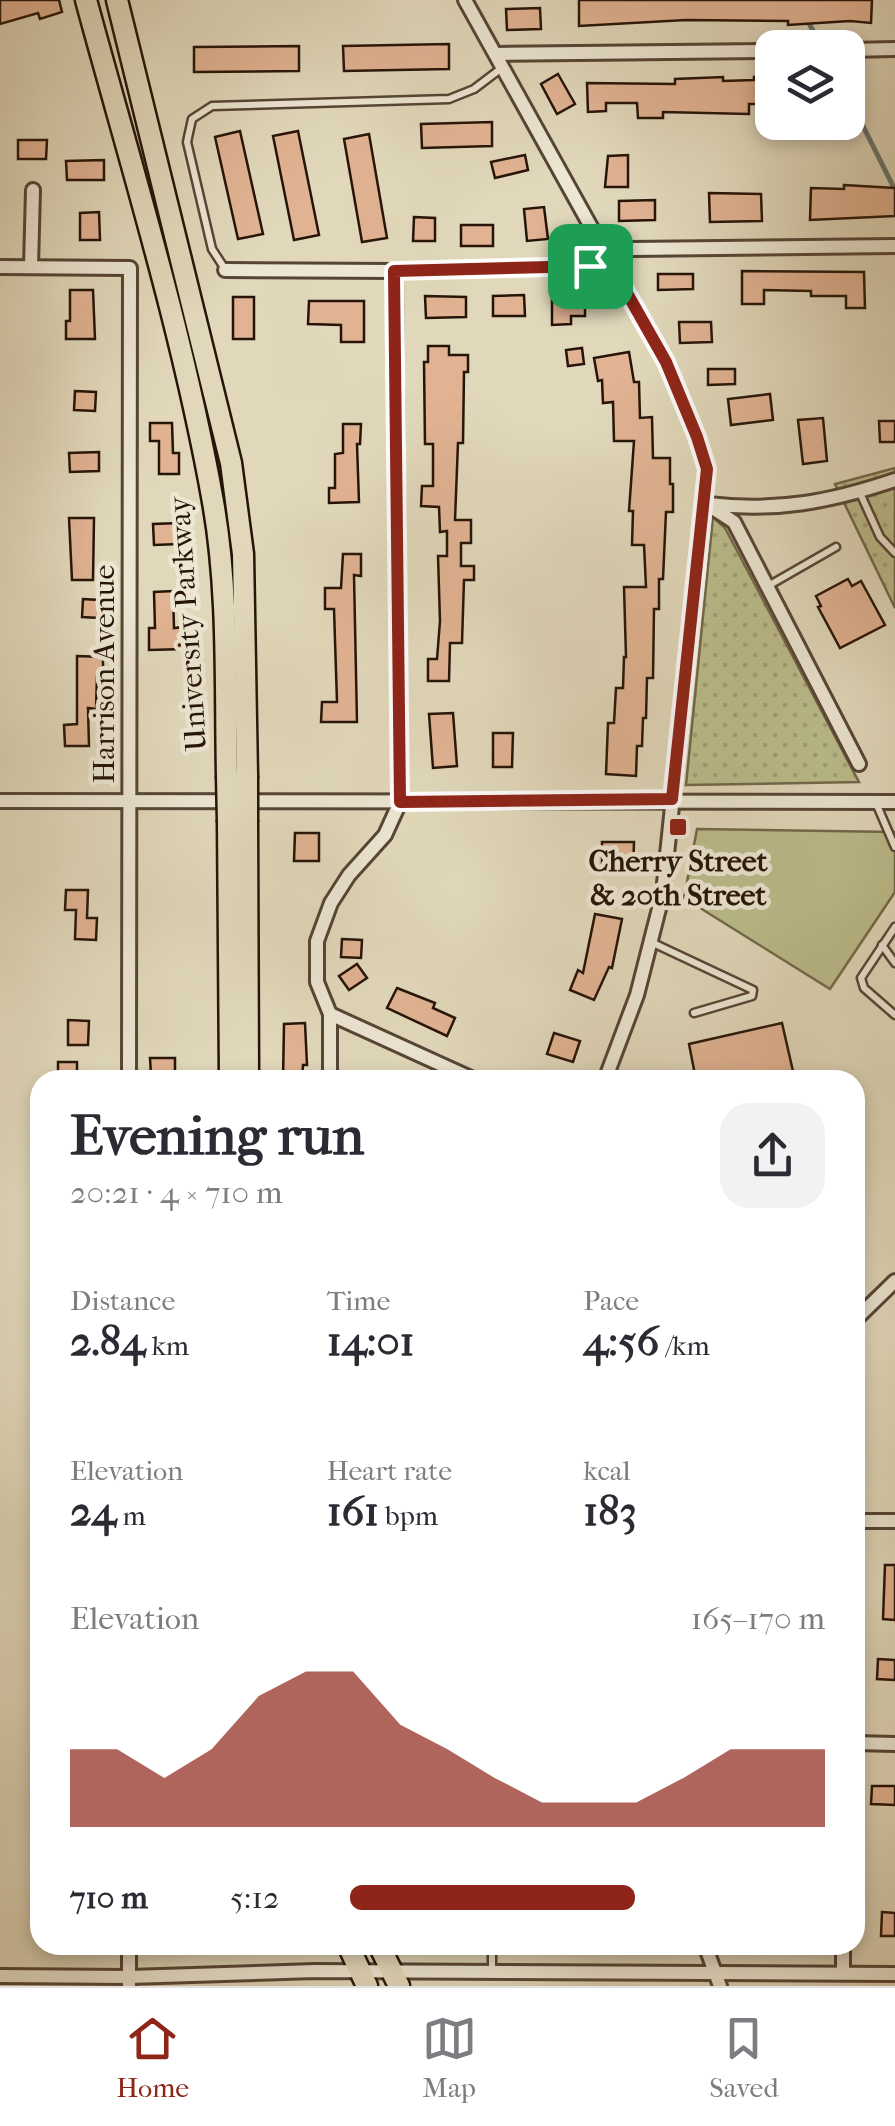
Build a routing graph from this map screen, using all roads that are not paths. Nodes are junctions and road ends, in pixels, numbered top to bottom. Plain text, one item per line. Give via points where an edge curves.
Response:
1 (86, 0) edge
2 (117, 0) edge
3 (464, 0) edge
4 (895, 49) edge
5 (865, 50) edge
6 (755, 52) edge
7 (500, 61) junction
8 (32, 190) dead end
9 (895, 246) edge
10 (606, 256) junction
11 (0, 266) edge
12 (31, 266) junction
13 (226, 270) joint
14 (394, 271) junction
15 (895, 480) edge
16 (859, 492) junction
17 (705, 503) junction
18 (836, 547) dead end
19 (895, 554) edge
20 (768, 587) junction
21 (860, 764) dead end
22 (237, 776) junction
23 (672, 799) junction
24 (0, 801) edge
25 (128, 801) junction
26 (400, 802) junction
27 (875, 802) junction
28 (895, 802) edge
29 (237, 822) junction
30 (895, 847) edge
31 (895, 927) edge
32 (652, 943) junction
33 (882, 944) junction
34 (895, 963) edge
35 (694, 1013) dead end
36 (330, 1014) junction
37 (895, 1015) edge
38 (128, 1070) edge
39 (230, 1070) edge
40 (248, 1070) edge
41 (330, 1070) edge
42 (453, 1070) edge
43 (608, 1070) edge
44 (895, 1281) edge
45 (865, 1310) edge
46 (865, 1521) edge
47 (895, 1521) edge
48 (865, 1743) edge
49 (895, 1744) edge
50 (129, 1955) edge
51 (352, 1955) edge
52 (384, 1955) edge
53 (492, 1955) edge
54 (709, 1955) edge
55 (492, 1972) junction
56 (895, 1974) edge
57 (0, 1976) edge
58 (849, 1978) edge
59 (363, 1979) edge
60 (395, 1979) edge
61 (718, 1979) edge
62 (129, 1981) edge

1 - 22 main road, University Parkway via 182,358 214,506
2 - 22 main road, University Parkway via 232,463 243,554
3 - 7 street
4 - 5 street
6 - 7 street
7 - 10 street
7 - 13 lane via 474,89 449,99 212,106 192,119 187,142 212,249
8 - 12 street
9 - 10 street via 630,248
10 - 14 street via 590,266
10 - 17 street via 666,362 697,437 707,469
11 - 12 street
12 - 25 street, Harrison Avenue via 130,268
13 - 14 street
14 - 26 street
15 - 16 street
16 - 17 street via 786,507
16 - 19 lane
17 - 20 street via 734,522
17 - 23 street
18 - 20 lane
20 - 21 street
22 - 29 main road, University Parkway, bridge
23 - 26 street
23 - 27 street
23 - 32 street
24 - 25 street
25 - 26 street
25 - 38 street, Harrison Avenue
26 - 36 street via 322,922 317,982
27 - 28 street
27 - 30 lane
29 - 39 main road, University Parkway
29 - 40 main road, University Parkway
31 - 33 lane
32 - 35 lane via 753,990 752,996
32 - 43 street
33 - 34 lane
33 - 37 lane via 862,982
36 - 41 street
36 - 42 street
44 - 45 street
46 - 47 street
48 - 49 street
50 - 62 street
51 - 59 main road
52 - 60 main road
53 - 55 lane
54 - 61 street
55 - 60 street
55 - 61 street
56 - 58 street
57 - 62 street
58 - 61 street
59 - 60 street
59 - 62 street

